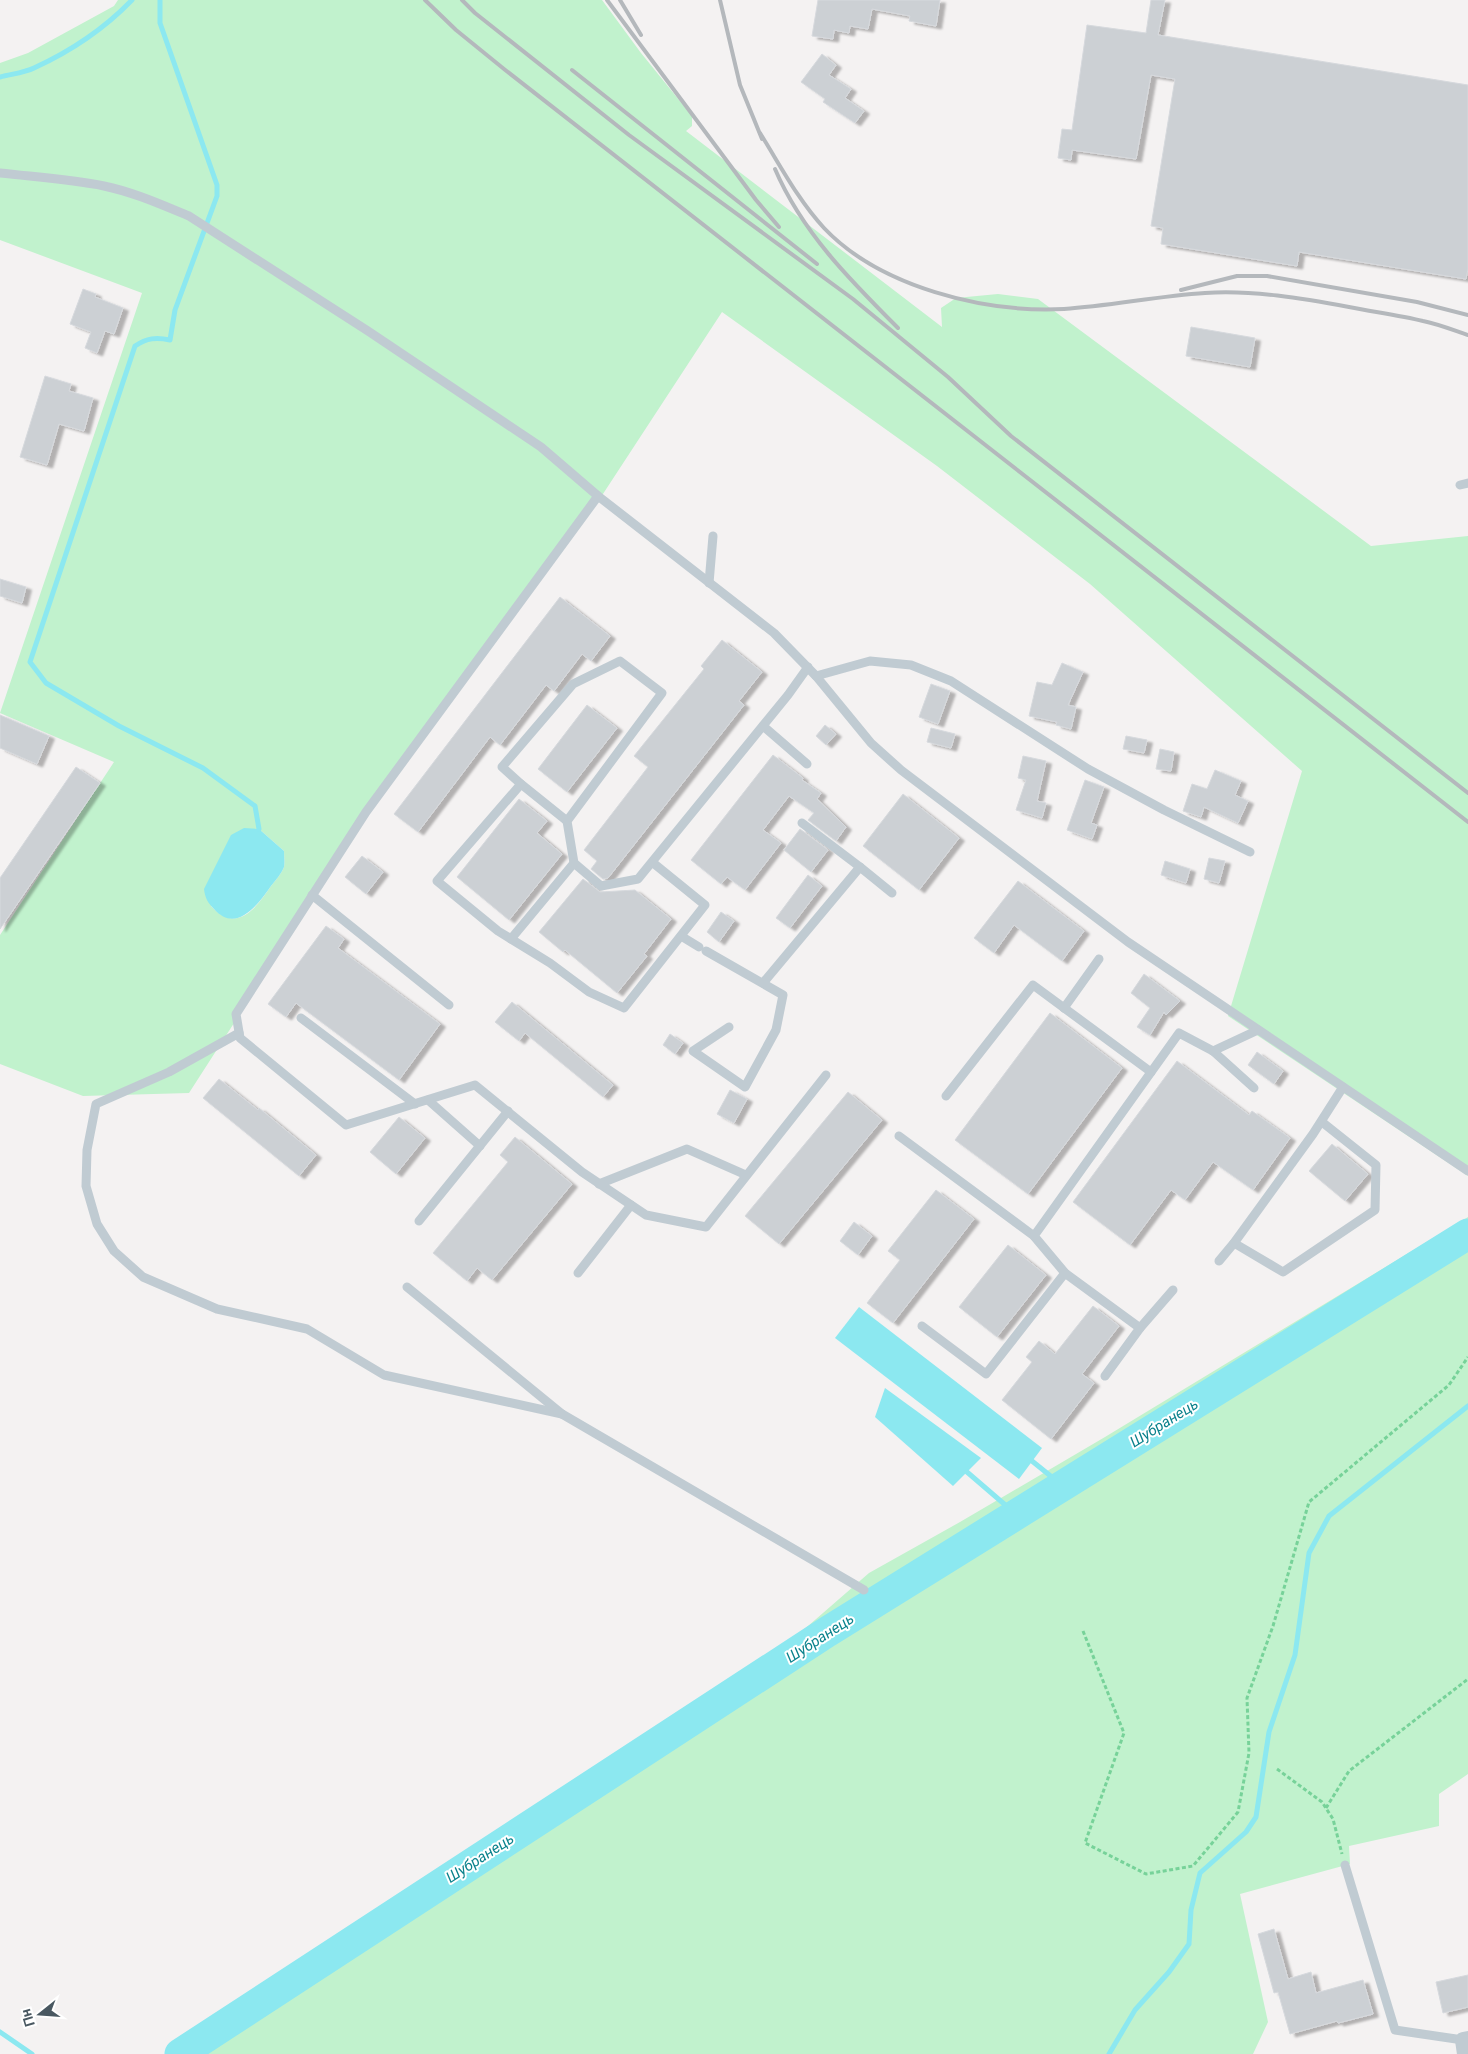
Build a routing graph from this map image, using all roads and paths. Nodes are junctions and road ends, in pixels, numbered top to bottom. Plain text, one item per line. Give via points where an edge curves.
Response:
1 (0, 173) edge
2 (598, 496) junction
3 (713, 536) dead end
4 (709, 583) junction
5 (808, 667) junction
6 (816, 676) junction
7 (763, 726) junction
8 (807, 764) dead end
9 (521, 784) junction
10 (568, 821) junction
11 (802, 823) dead end
12 (1250, 852) dead end
13 (652, 862) junction
14 (574, 863) junction
15 (860, 867) junction
16 (892, 893) dead end
17 (312, 895) junction
18 (681, 936) junction
19 (512, 939) junction
20 (1099, 959) dead end
21 (763, 983) junction
22 (449, 1005) dead end
23 (1064, 1008) junction
24 (301, 1018) dead end
25 (729, 1027) dead end
26 (1258, 1030) junction
27 (239, 1033) junction
28 (1213, 1051) junction
29 (1151, 1072) junction
30 (826, 1075) dead end
31 (1343, 1087) junction
32 (1254, 1088) dead end
33 (946, 1096) dead end
34 (428, 1100) junction
35 (415, 1104) junction
36 (508, 1111) junction
37 (1322, 1122) junction
38 (899, 1136) dead end
39 (480, 1146) junction
40 (1468, 1171) edge
41 (746, 1176) junction
42 (599, 1184) junction
43 (632, 1205) junction
44 (419, 1221) dead end
45 (1034, 1236) junction
46 (1234, 1244) junction
47 (1219, 1261) dead end
48 (578, 1273) dead end
49 (1065, 1273) junction
50 (406, 1287) dead end
51 (1173, 1290) dead end
52 (922, 1326) dead end
53 (1140, 1328) junction
54 (1468, 1357) edge
55 (1104, 1376) dead end
56 (562, 1414) junction
57 (864, 1590) dead end
58 (1083, 1632) dead end
59 (1468, 1679) edge
60 (1277, 1769) dead end
61 (1326, 1808) junction
62 (1345, 1865) joint
63 (1465, 2044) edge

1 - 2 lane via 106,186 188,216 368,331 540,447
2 - 4 lane
2 - 17 lane via 366,812
3 - 4 lane
4 - 5 lane via 774,634
5 - 6 lane
5 - 7 lane
6 - 12 lane via 870,661 911,665 943,678 1088,769
6 - 26 lane via 871,743 901,770 1128,942
7 - 8 lane
7 - 13 lane
9 - 10 lane
9 - 10 lane via 502,767 573,684 620,662 662,693
9 - 19 lane via 437,881
10 - 14 lane
11 - 15 lane
13 - 14 lane via 638,880 602,886
13 - 18 lane via 705,905
14 - 19 lane
15 - 16 lane
15 - 21 lane
17 - 22 lane
17 - 27 lane via 236,1014
18 - 19 lane via 624,1008 589,992
18 - 21 lane
20 - 23 lane
21 - 25 lane via 784,995 776,1030 746,1087 693,1051
23 - 29 lane
23 - 33 lane via 1033,985
24 - 35 lane
26 - 28 lane
26 - 31 lane
27 - 35 lane via 240,1038 346,1125
27 - 56 lane via 169,1072 96,1104 87,1150 86,1186 97,1224 114,1251 143,1277 217,1309 307,1329 384,1375
28 - 29 lane via 1179,1033
28 - 32 lane
29 - 45 lane
30 - 41 lane
31 - 37 lane
31 - 40 lane
34 - 35 lane
34 - 36 lane via 474,1085
34 - 39 lane
36 - 39 lane
36 - 42 lane
37 - 46 lane
37 - 46 lane via 1376,1165 1375,1210 1283,1272
38 - 45 lane
39 - 44 lane
41 - 42 lane via 687,1149
41 - 43 lane via 706,1227 646,1215
42 - 43 lane
43 - 48 lane
45 - 49 lane
46 - 47 lane
49 - 52 lane via 986,1374
49 - 53 lane
50 - 56 lane
51 - 53 lane
53 - 55 lane
54 - 58 path via 1449,1385 1310,1502 1273,1626 1247,1698 1249,1753 1238,1812 1193,1866 1146,1874 1085,1843 1124,1733
56 - 57 lane
59 - 61 path via 1349,1771
60 - 61 path
61 - 62 path via 1334,1819
62 - 63 lane via 1394,2030

